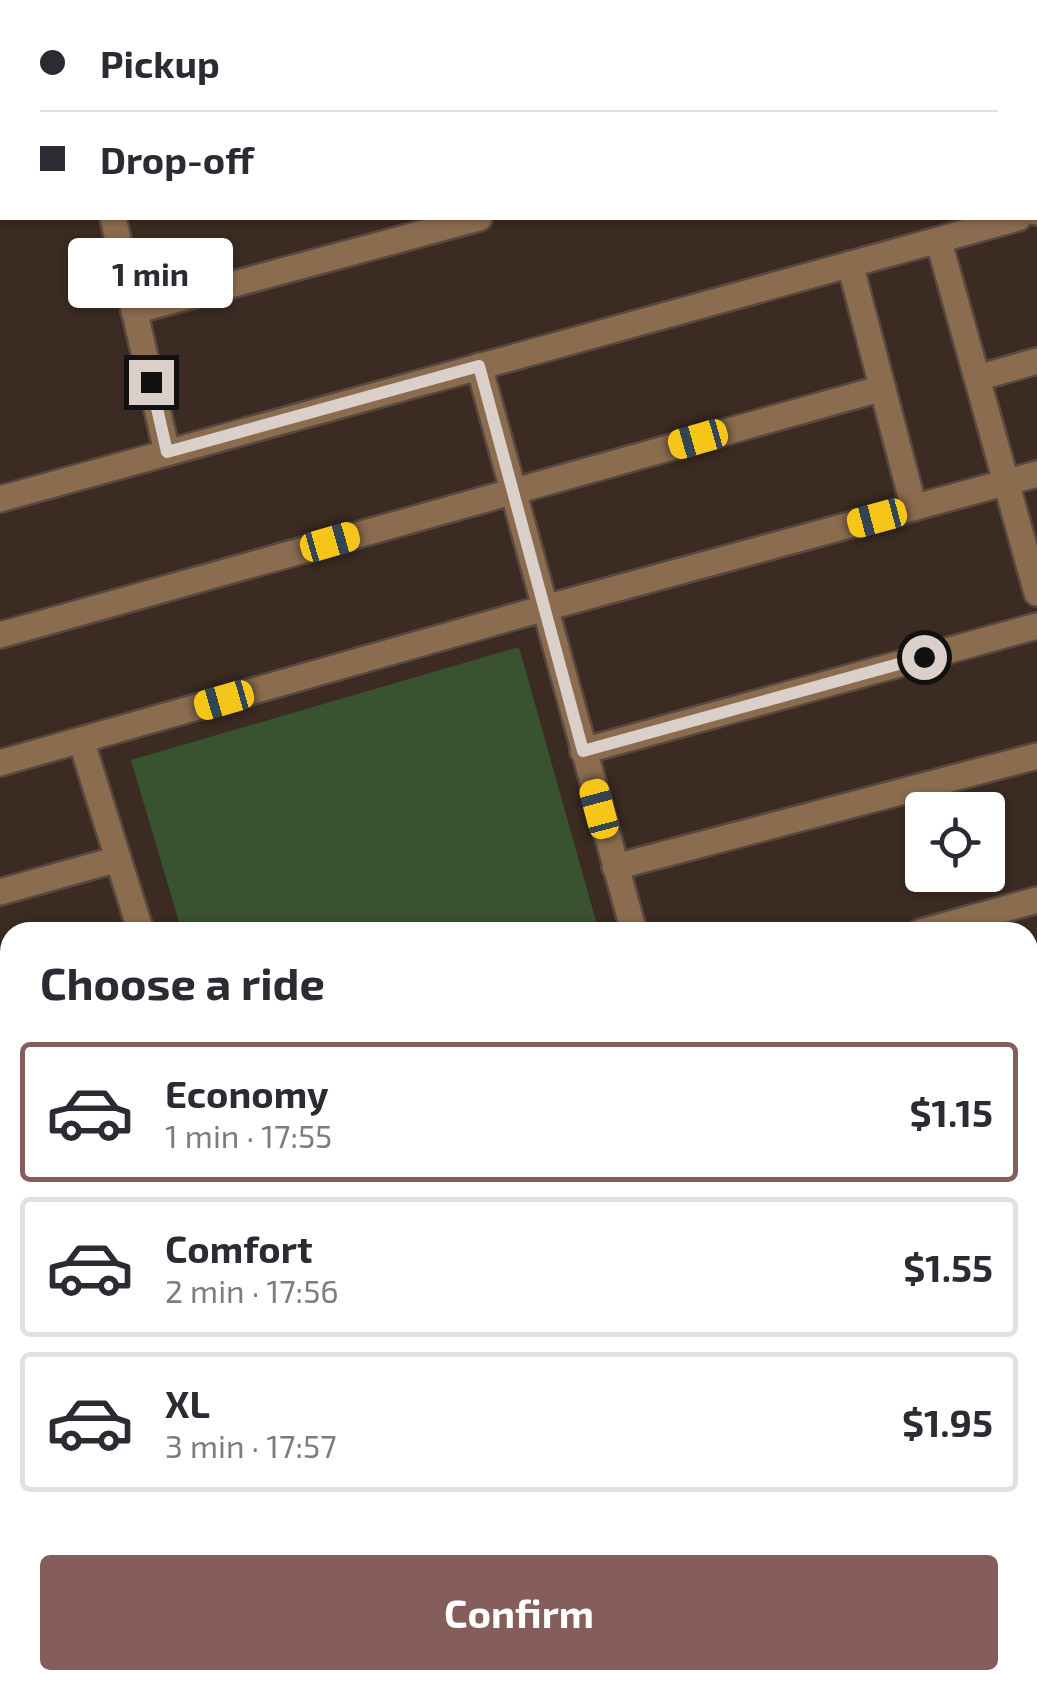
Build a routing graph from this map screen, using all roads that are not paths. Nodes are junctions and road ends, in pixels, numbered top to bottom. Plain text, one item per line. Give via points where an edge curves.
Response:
1 (113, 220) edge
2 (472, 220) edge
3 (1011, 220) edge
4 (939, 242) junction
5 (850, 264) junction
6 (134, 311) junction
7 (1037, 361) edge
8 (479, 366) junction
9 (977, 378) junction
10 (883, 388) junction
11 (167, 452) junction
12 (1037, 474) edge
13 (1006, 482) junction
14 (513, 491) junction
15 (0, 499) edge
16 (914, 508) junction
17 (1037, 593) edge
18 (545, 608) junction
19 (1037, 626) edge
20 (0, 635) edge
21 (81, 740) junction
22 (583, 751) junction
23 (1037, 756) edge
24 (0, 763) edge
25 (118, 859) junction
26 (615, 867) junction
27 (0, 892) edge
28 (1037, 900) edge
29 (138, 922) edge
30 (631, 922) edge
31 (957, 922) edge

1 - 6 street
2 - 6 street
3 - 4 street
4 - 5 street
4 - 9 street
5 - 8 street
5 - 10 street
6 - 11 street
7 - 9 street
8 - 11 street
8 - 14 street
9 - 13 street
10 - 14 street
10 - 16 street
11 - 15 street
12 - 13 street
13 - 16 street
13 - 17 street
14 - 18 street
14 - 20 street
16 - 18 street
18 - 21 street
18 - 22 street
19 - 22 street
21 - 24 street
21 - 25 street
22 - 26 street
23 - 26 street
25 - 27 street
25 - 29 street
26 - 30 street
28 - 31 street

